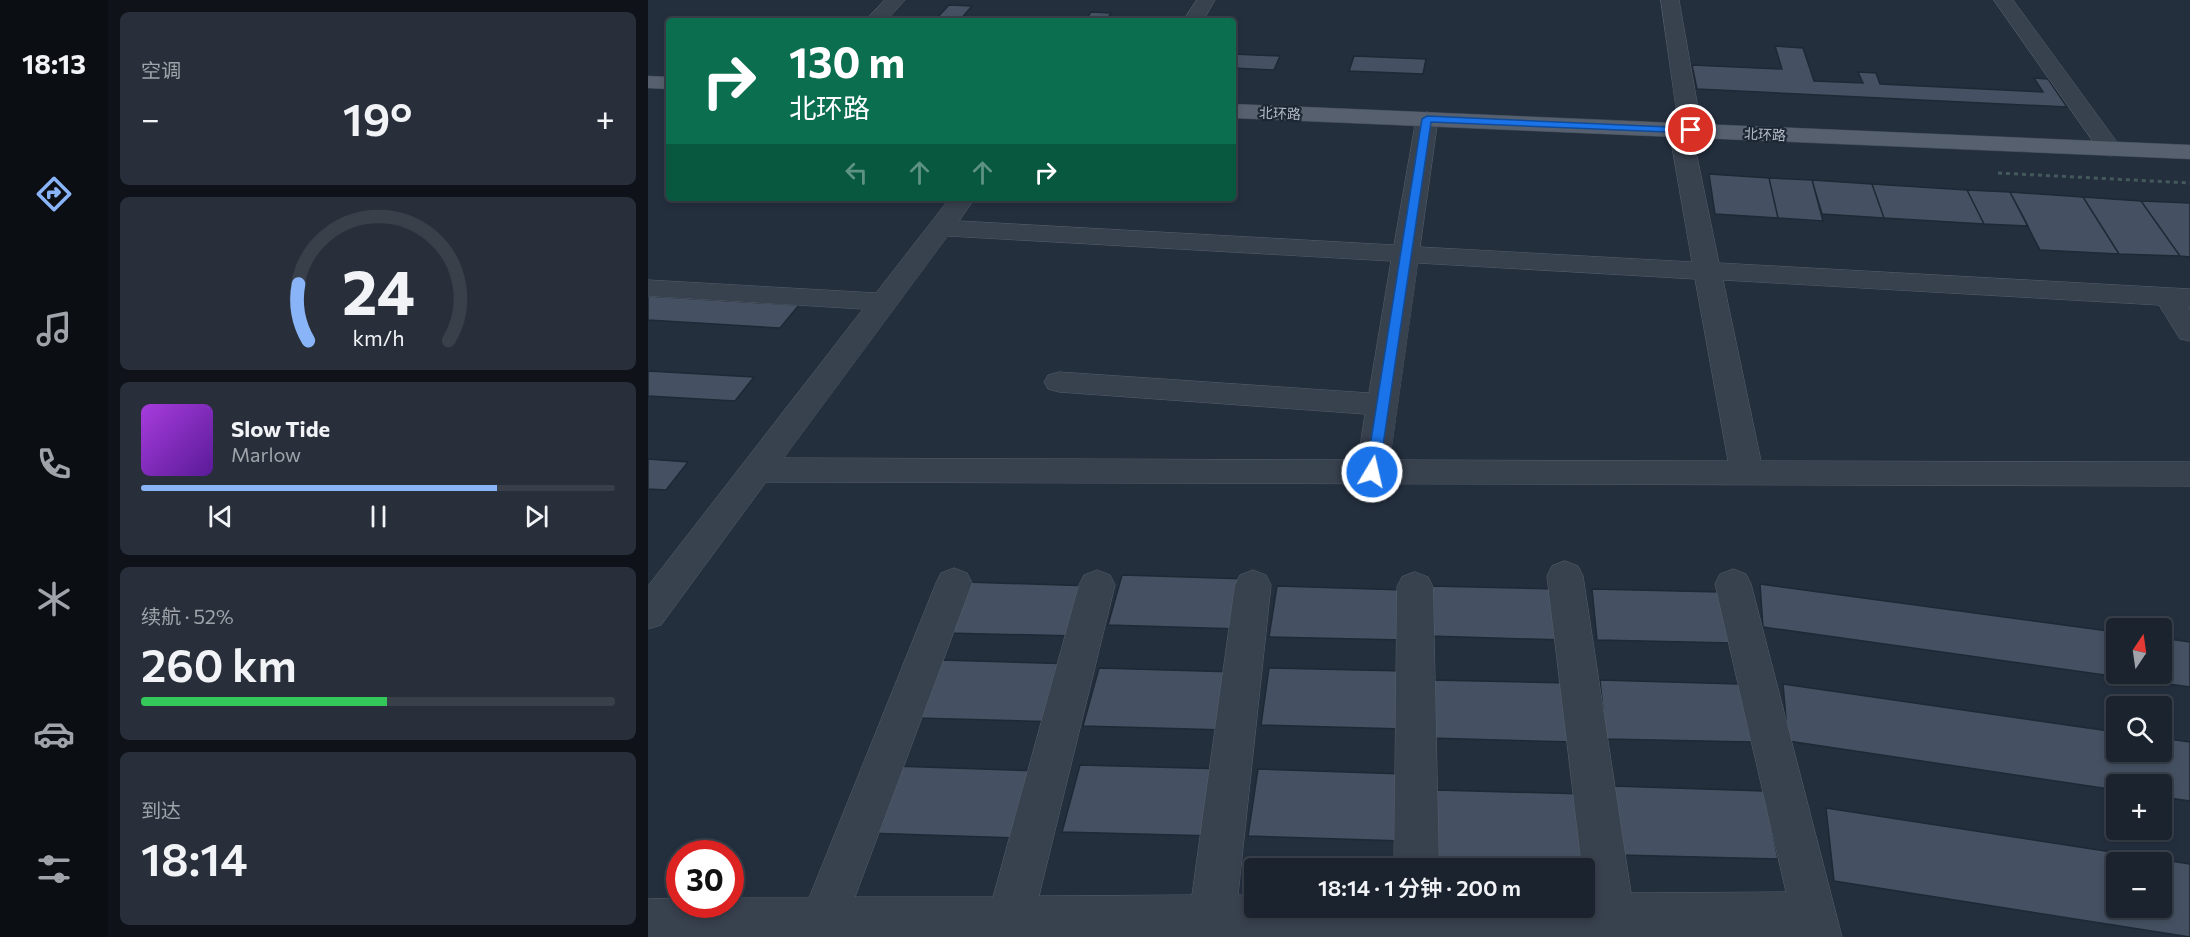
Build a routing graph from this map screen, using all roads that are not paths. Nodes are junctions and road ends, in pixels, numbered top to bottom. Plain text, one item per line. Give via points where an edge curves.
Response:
1 (896, 0) edge
2 (1206, 0) edge
3 (1670, 0) edge
4 (2003, 0) edge
5 (878, 18) edge
6 (1195, 18) edge
7 (648, 82) edge
8 (666, 84) edge
9 (1236, 111) edge
10 (1427, 119) junction
11 (1685, 130) junction
12 (2110, 149) junction
13 (2190, 152) edge
14 (961, 201) edge
15 (941, 228) junction
16 (1406, 254) junction
17 (1707, 270) junction
18 (648, 288) edge
19 (2179, 297) edge
20 (885, 302) junction
21 (2190, 332) edge
22 (1059, 382) dead end
23 (1383, 405) junction
24 (757, 470) junction
25 (1372, 472) junction
26 (1746, 473) junction
27 (2190, 474) edge
28 (1565, 576) dead end
29 (954, 583) dead end
30 (1733, 584) dead end
31 (1097, 585) dead end
32 (1253, 585) dead end
33 (1415, 587) dead end
34 (648, 614) edge
35 (1417, 858) edge
36 (1417, 921) edge
37 (648, 922) edge
38 (1817, 926) edge
39 (1612, 927) edge
40 (1211, 928) edge
41 (820, 929) edge
42 (1008, 929) edge

1 - 5 street
2 - 6 street
3 - 11 street
4 - 12 street
7 - 8 main road
9 - 10 main road, 北环路
10 - 11 main road, 北环路
10 - 16 street
11 - 12 main road, 北环路
11 - 17 street
12 - 13 main road, 北环路
14 - 15 street
15 - 16 street
15 - 20 street
16 - 17 street
16 - 23 street
17 - 19 street
17 - 26 street
18 - 20 street
19 - 21 street
20 - 24 street
22 - 23 street
23 - 25 street
24 - 25 street
24 - 34 street
25 - 26 street
26 - 27 street
28 - 39 street
29 - 41 street
30 - 38 street
31 - 42 street
32 - 40 street
33 - 35 street
36 - 39 street
36 - 40 street
37 - 41 street
38 - 39 street
40 - 42 street
41 - 42 street

